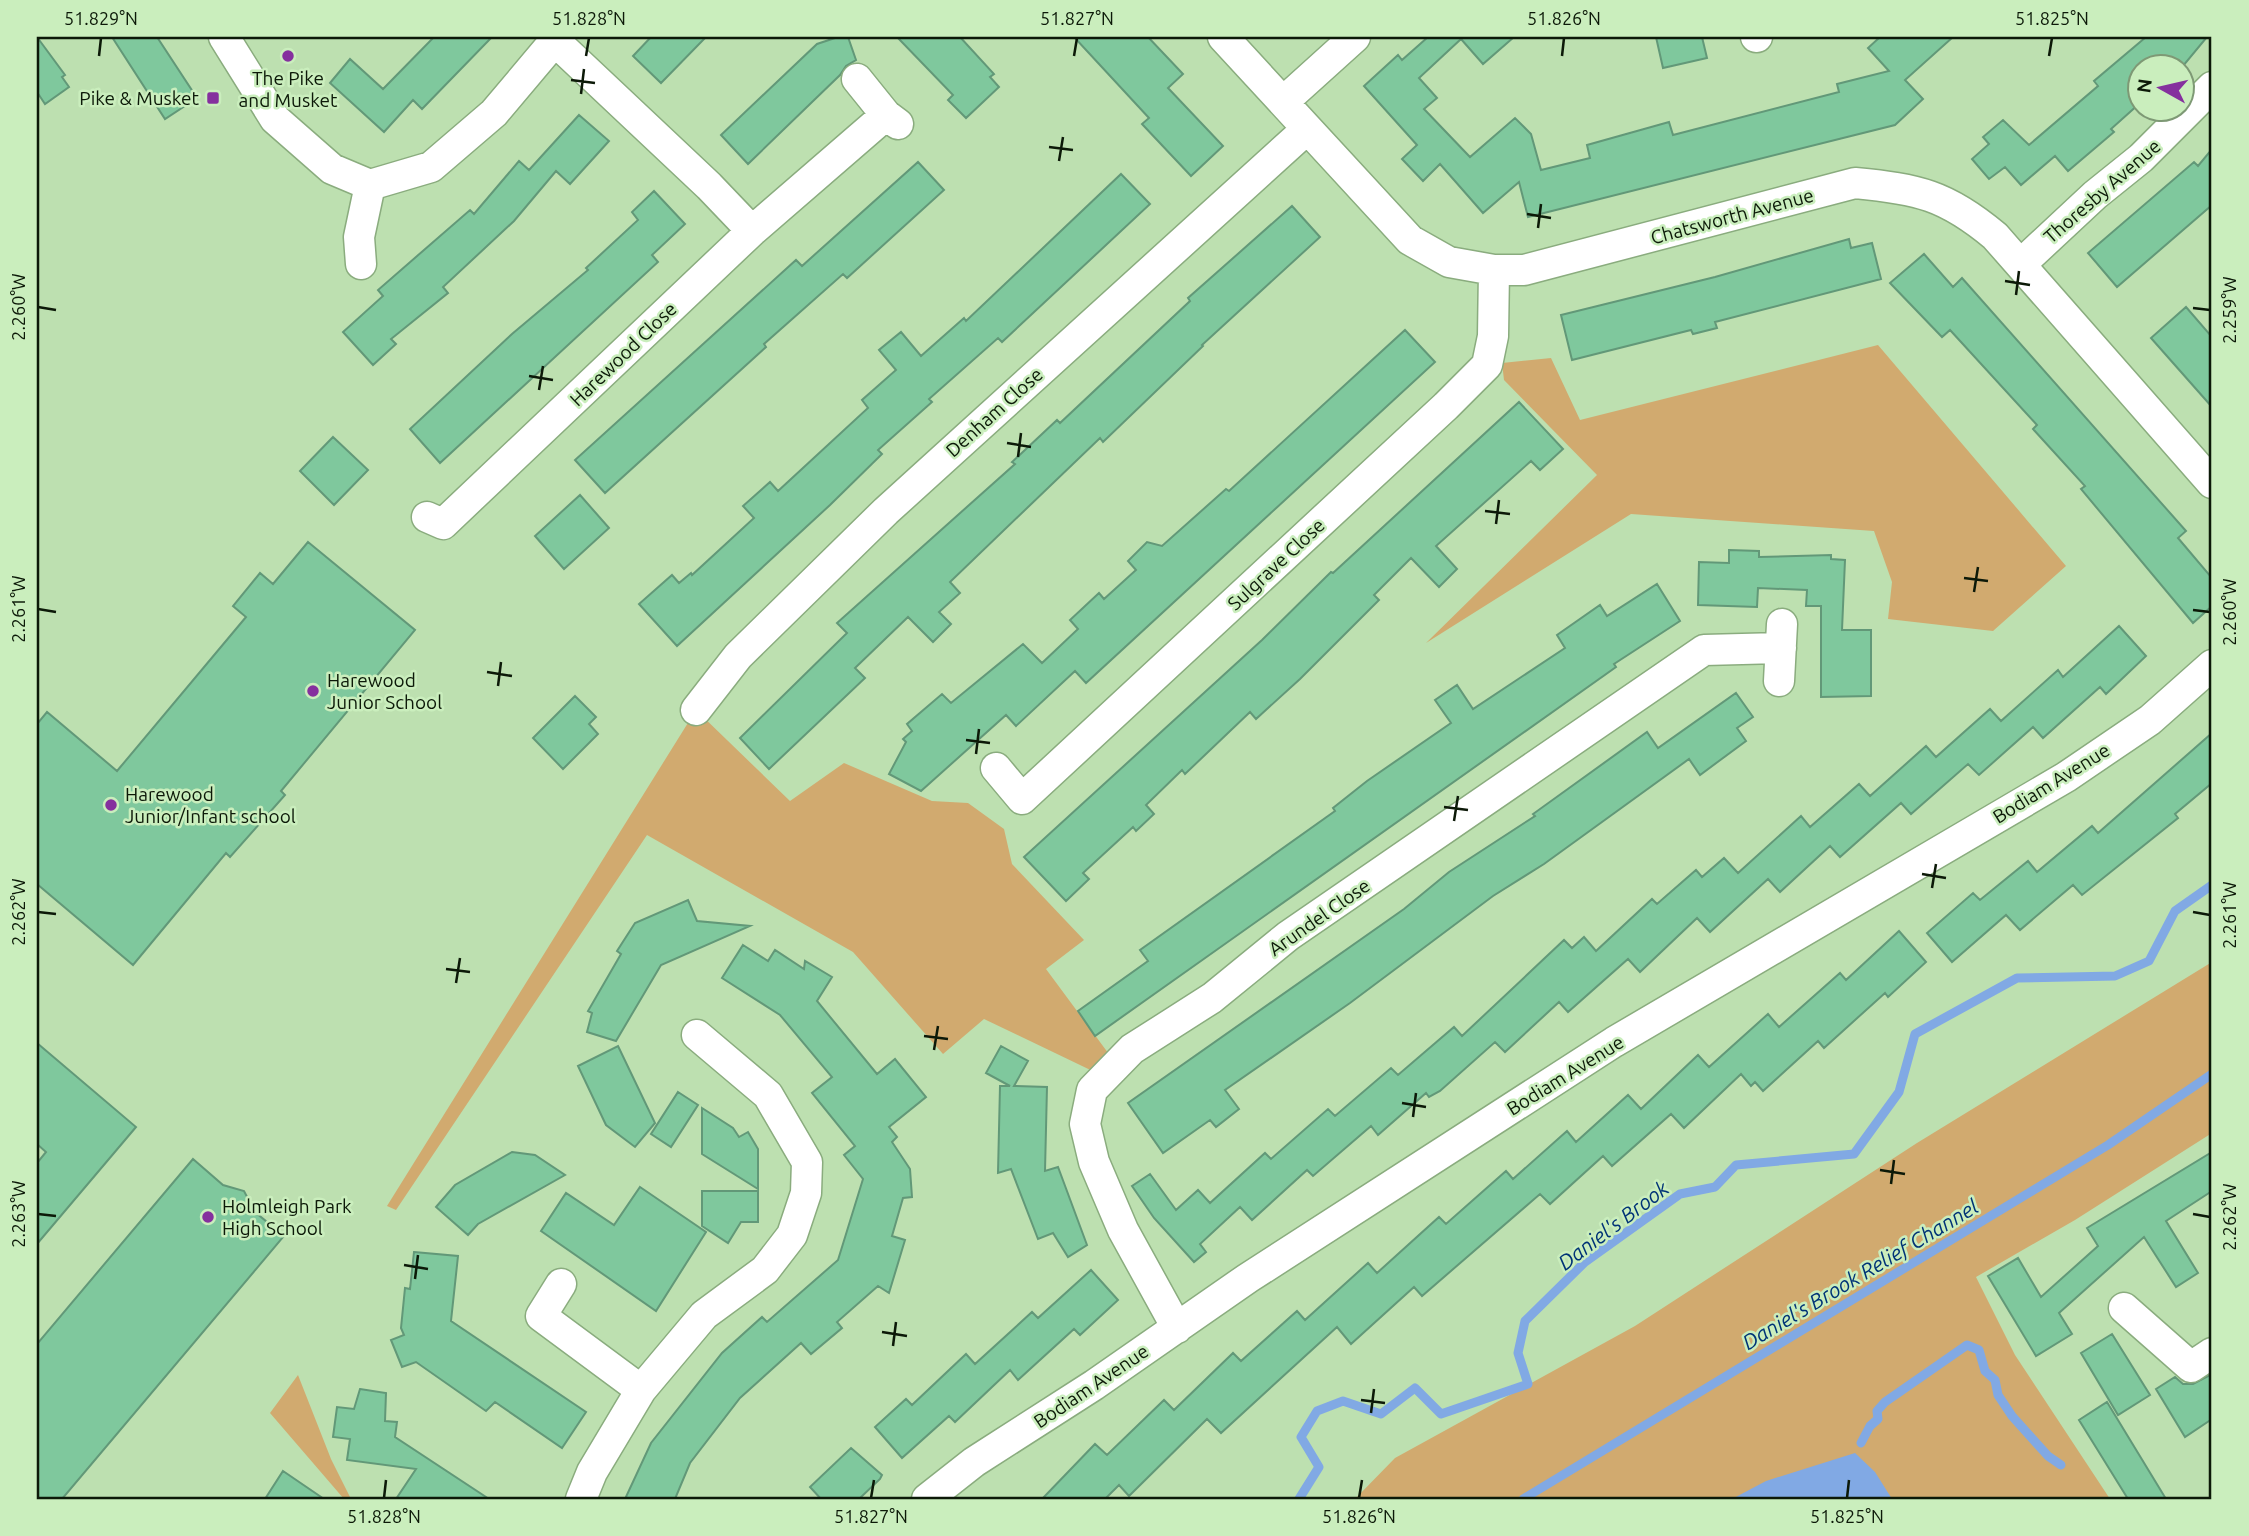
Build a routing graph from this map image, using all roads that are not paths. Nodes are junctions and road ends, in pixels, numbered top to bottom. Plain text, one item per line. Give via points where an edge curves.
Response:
1 (224, 37) edge
2 (1223, 37) edge
3 (1355, 37) edge
4 (556, 39) edge
5 (857, 79) dead end
6 (2212, 87) edge
7 (1283, 102) junction
8 (1307, 129) junction
9 (370, 185) junction
10 (752, 231) junction
11 (361, 264) dead end
12 (2021, 264) junction
13 (1494, 270) junction
14 (2212, 483) edge
15 (427, 517) dead end
16 (2212, 666) edge
17 (1779, 681) dead end
18 (696, 710) dead end
19 (996, 768) dead end
20 (697, 1035) dead end
21 (561, 1284) dead end
22 (2124, 1308) dead end
23 (1177, 1328) junction
24 (2212, 1353) edge
25 (641, 1390) junction
26 (581, 1499) edge
27 (927, 1499) edge

1 - 9 street via 275,119 332,169
2 - 7 street, Chatsworth Avenue
3 - 7 street
4 - 9 street via 495,113 431,167
4 - 10 street
5 - 10 street, Harewood Close via 892,119
6 - 12 street, Thoresby Avenue via 2141,158
7 - 8 street, Chatsworth Avenue
8 - 13 street, Chatsworth Avenue via 1410,240 1449,262
8 - 18 street, Denham Close via 886,511 738,656
9 - 11 street via 359,237
10 - 15 street, Harewood Close via 501,486 443,524
12 - 13 street, Chatsworth Avenue via 1995,236 1954,204 1903,187 1854,183 1524,270
12 - 14 street, Chatsworth Avenue
13 - 19 street, Sulgrave Close via 1493,336 1487,365 1446,407 1022,799
16 - 23 street, Bodiam Avenue via 2150,720 2066,776 1614,1042
17 - 23 street, Arundel Close via 1781,636 1704,650 1288,936 1212,998 1132,1049 1092,1090 1085,1124 1094,1162 1123,1230
20 - 25 street via 768,1095 807,1162 806,1193 792,1235 765,1270 704,1315
21 - 25 street via 541,1316
22 - 24 street via 2191,1367
23 - 27 street, Bodiam Avenue via 974,1462
25 - 26 street

